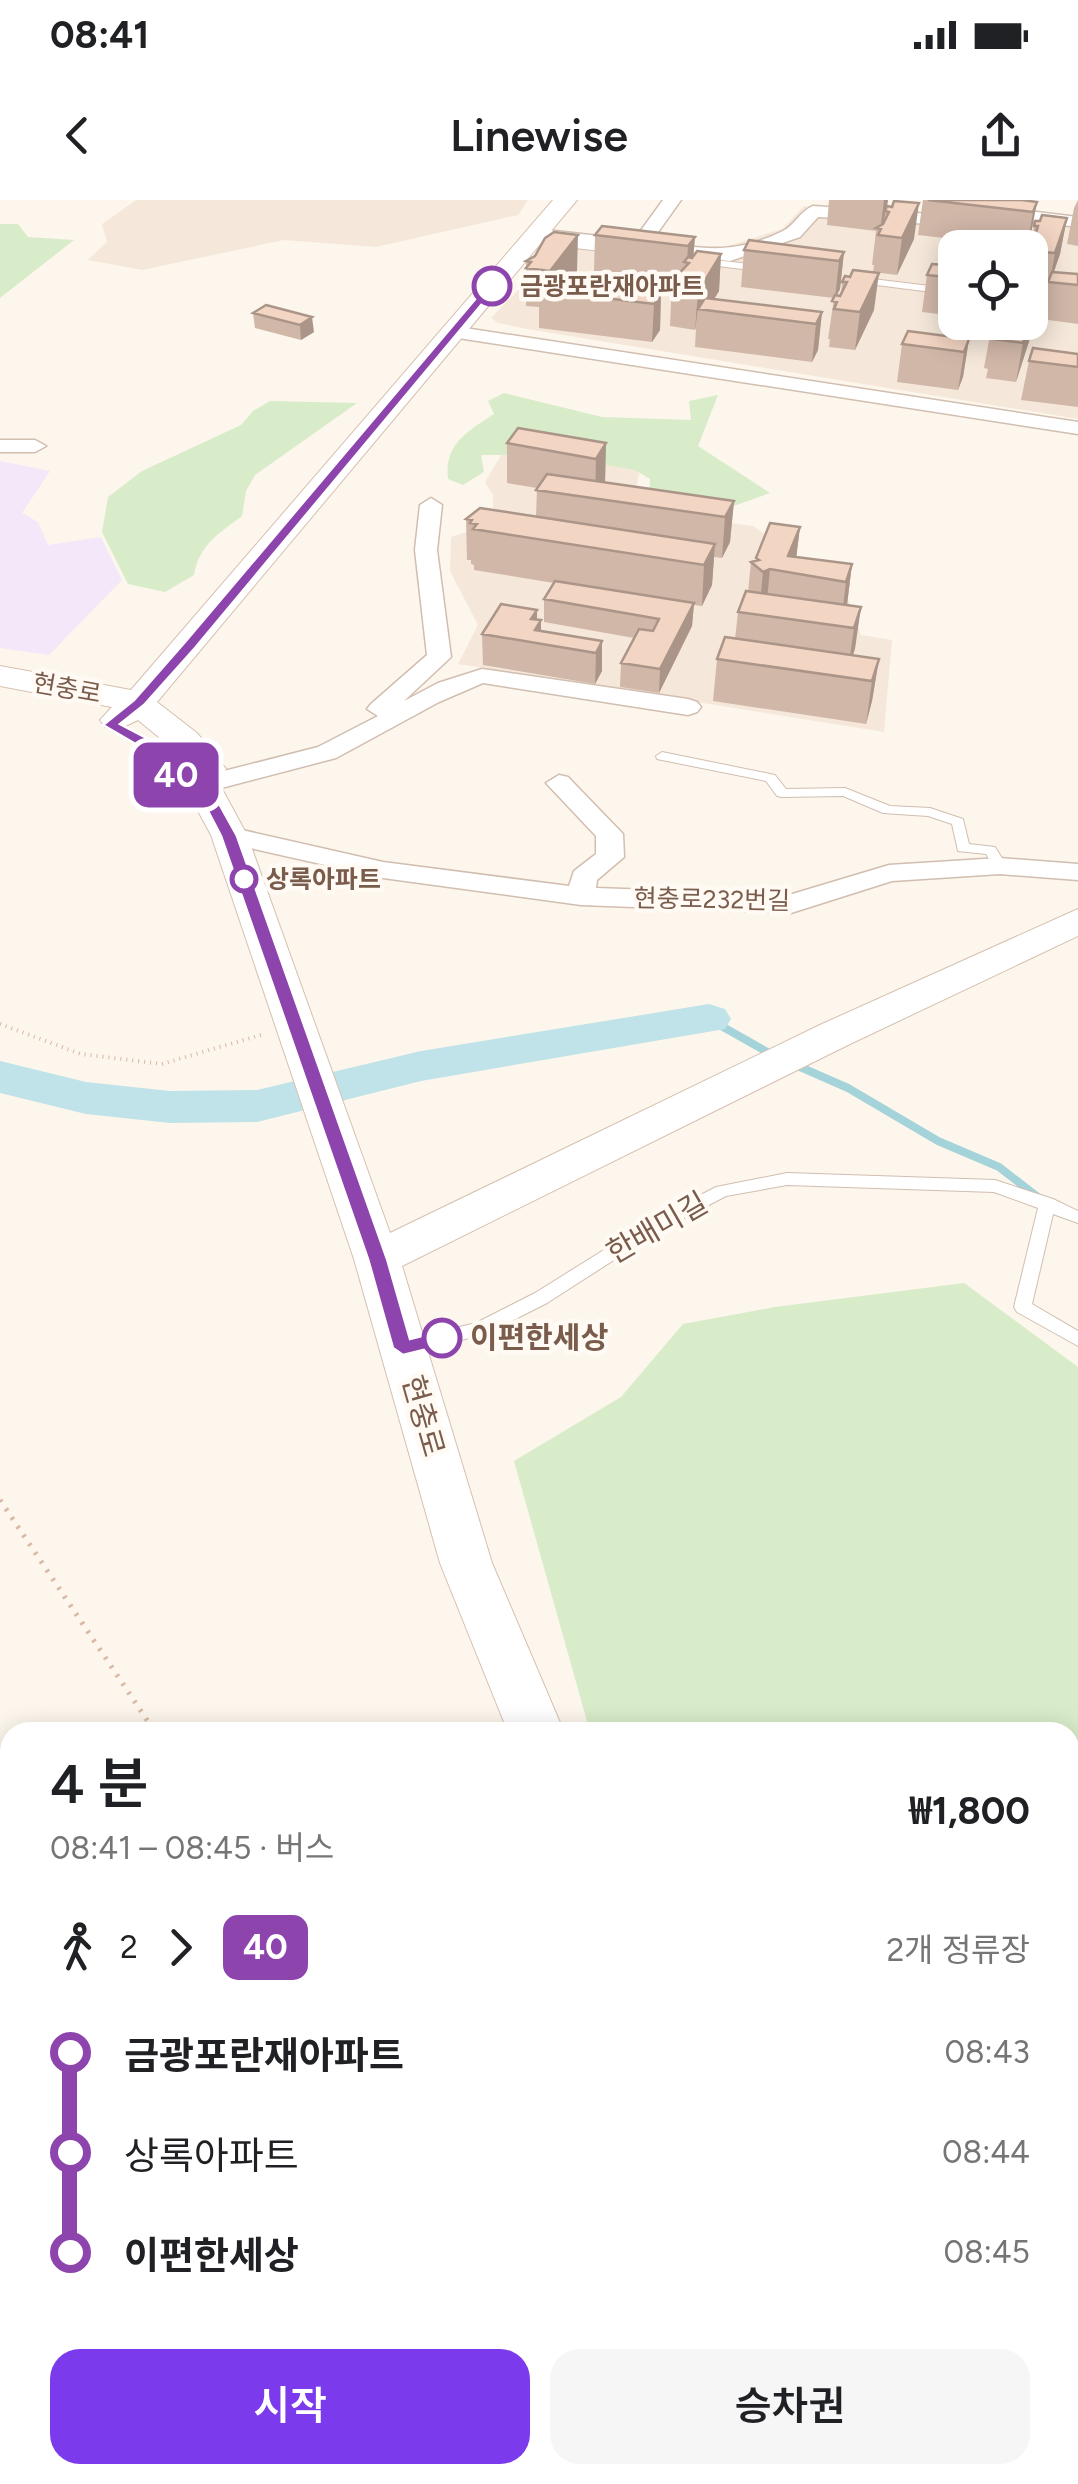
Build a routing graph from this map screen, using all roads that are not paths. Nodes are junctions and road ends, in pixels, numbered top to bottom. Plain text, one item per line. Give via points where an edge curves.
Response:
1 (565, 200) edge
2 (672, 200) edge
3 (1078, 222) edge
4 (535, 238) junction
5 (638, 245) junction
6 (726, 260) junction
7 (787, 272) edge
8 (842, 278) edge
9 (938, 290) edge
10 (1048, 301) edge
11 (1078, 304) edge
12 (452, 332) junction
13 (1078, 428) edge
14 (0, 446) edge
15 (35, 446) dead end
16 (431, 504) dead end
17 (190, 645) junction
18 (0, 676) edge
19 (58, 686) junction
20 (0, 701) edge
21 (139, 702) junction
22 (688, 707) dead end
23 (110, 725) junction
24 (183, 735) junction
25 (662, 756) dead end
26 (275, 767) junction
27 (558, 784) dead end
28 (202, 785) junction
29 (229, 836) junction
30 (1000, 866) junction
31 (1078, 872) edge
32 (582, 896) junction
33 (1078, 921) edge
34 (1046, 1203) junction
35 (1078, 1217) edge
36 (377, 1259) junction
37 (1078, 1340) edge
38 (403, 1348) junction
39 (532, 1722) edge

1 - 4 street
2 - 5 street
3 - 6 street via 1011,214 961,222 813,211 794,233
4 - 5 street
4 - 6 lane
4 - 12 street
5 - 6 street
6 - 7 lane
8 - 9 lane
10 - 11 lane
12 - 13 street
12 - 17 street
14 - 15 street
16 - 26 street via 426,550 440,657 367,720
17 - 19 street via 138,670
17 - 21 street
17 - 24 street via 176,682
18 - 19 street, 현충로
19 - 21 street, 현충로
20 - 23 street, 현충로
21 - 23 street
21 - 24 street, 현충로
22 - 26 street via 482,676 461,680 345,746
23 - 28 street, 현충로 via 149,746 180,778
24 - 28 street, 현충로 via 208,768
25 - 30 lane via 770,778 782,794 846,792 888,810 930,812 958,822 963,848 990,850
26 - 28 street
27 - 32 street, 현충로232번길 via 609,834 610,857 584,877
28 - 29 street, 현충로
29 - 32 street, 현충로232번길 via 383,870
29 - 36 street, 현충로
30 - 31 street, 현충로232번길
30 - 32 street, 현충로232번길 via 889,874 790,904
33 - 36 street
34 - 35 lane, 한배미길
34 - 37 lane via 1023,1306
34 - 38 lane, 한배미길 via 994,1186 787,1179 722,1191 541,1298 480,1328
36 - 38 street, 현충로
38 - 39 street, 현충로 via 466,1563

